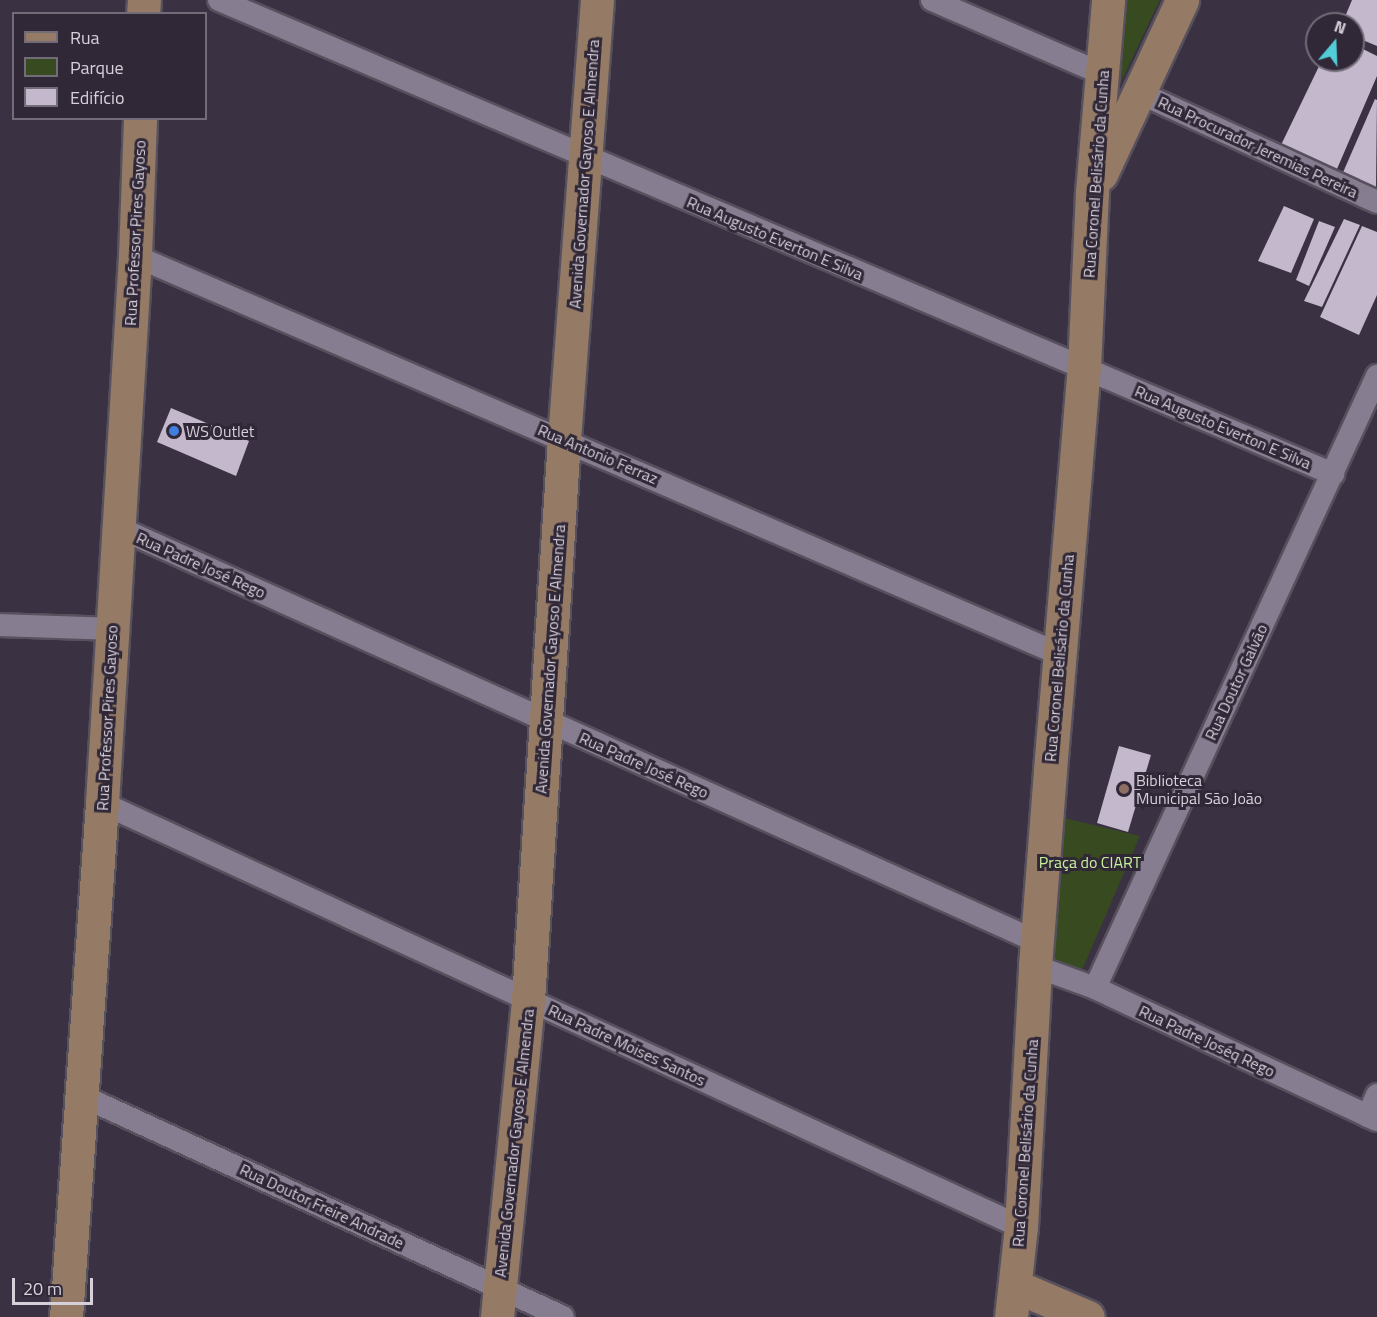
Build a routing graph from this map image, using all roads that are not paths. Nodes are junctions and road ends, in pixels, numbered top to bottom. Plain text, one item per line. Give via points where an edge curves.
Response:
1 (219, 0) edge
2 (597, 0) edge
3 (932, 0) edge
4 (1108, 0) edge
5 (1182, 0) edge
6 (1103, 74) junction
7 (1140, 93) junction
8 (140, 120) edge
9 (586, 159) junction
10 (1092, 192) junction
11 (1377, 201) edge
12 (135, 256) junction
13 (1084, 368) junction
14 (1377, 376) edge
15 (564, 439) junction
16 (1333, 474) junction
17 (119, 528) junction
18 (0, 625) edge
19 (112, 629) junction
20 (1059, 654) junction
21 (547, 721) junction
22 (102, 803) junction
23 (1037, 954) junction
24 (1095, 988) junction
25 (528, 1000) junction
26 (1377, 1095) edge
27 (82, 1096) junction
28 (1372, 1118) edge
29 (1021, 1227) junction
30 (1013, 1301) edge
31 (498, 1303) edge
32 (66, 1317) edge
33 (563, 1317) edge
34 (1088, 1317) edge

1 - 9 street, Rua Augusto Everton E Silva
2 - 9 main road, Avenida Governador Gayoso E Almendra
3 - 6 street
4 - 6 main road, Rua Coronel Belisário da Cunha
5 - 7 main road
6 - 10 main road, Rua Coronel Belisário da Cunha
7 - 10 main road
7 - 11 street, Rua Procurador Jeremias Pereira
8 - 12 main road, Rua Professor Pires Gayoso
9 - 13 street, Rua Augusto Everton E Silva
9 - 15 main road, Avenida Governador Gayoso E Almendra
10 - 13 main road, Rua Coronel Belisário da Cunha
12 - 15 street, Rua Antonio Ferraz
12 - 17 main road, Rua Professor Pires Gayoso
13 - 16 street, Rua Augusto Everton E Silva
13 - 20 main road, Rua Coronel Belisário da Cunha
14 - 16 street, Rua Doutor Galvão
15 - 20 street, Rua Antonio Ferraz
15 - 21 main road, Avenida Governador Gayoso E Almendra
16 - 24 street, Rua Doutor Galvão
17 - 19 main road, Rua Professor Pires Gayoso
17 - 21 street, Rua Padre José Rego
18 - 19 street
19 - 22 main road, Rua Professor Pires Gayoso
20 - 23 main road, Rua Coronel Belisário da Cunha
21 - 23 street, Rua Padre José Rego
21 - 25 main road, Avenida Governador Gayoso E Almendra
22 - 25 street, Rua Padre Moises Santos
22 - 27 main road, Rua Professor Pires Gayoso
23 - 24 street, Rua Padre Joséq Rego
23 - 29 main road, Rua Coronel Belisário da Cunha
24 - 28 street, Rua Padre Joséq Rego
25 - 29 street, Rua Padre Moises Santos
25 - 31 main road, Avenida Governador Gayoso E Almendra
26 - 28 street
27 - 31 street, Rua Doutor Freire Andrade
27 - 32 main road, Rua Professor Pires Gayoso
29 - 30 main road, Rua Coronel Belisário da Cunha
30 - 34 main road
31 - 33 street, Rua Doutor Freire Andrade

